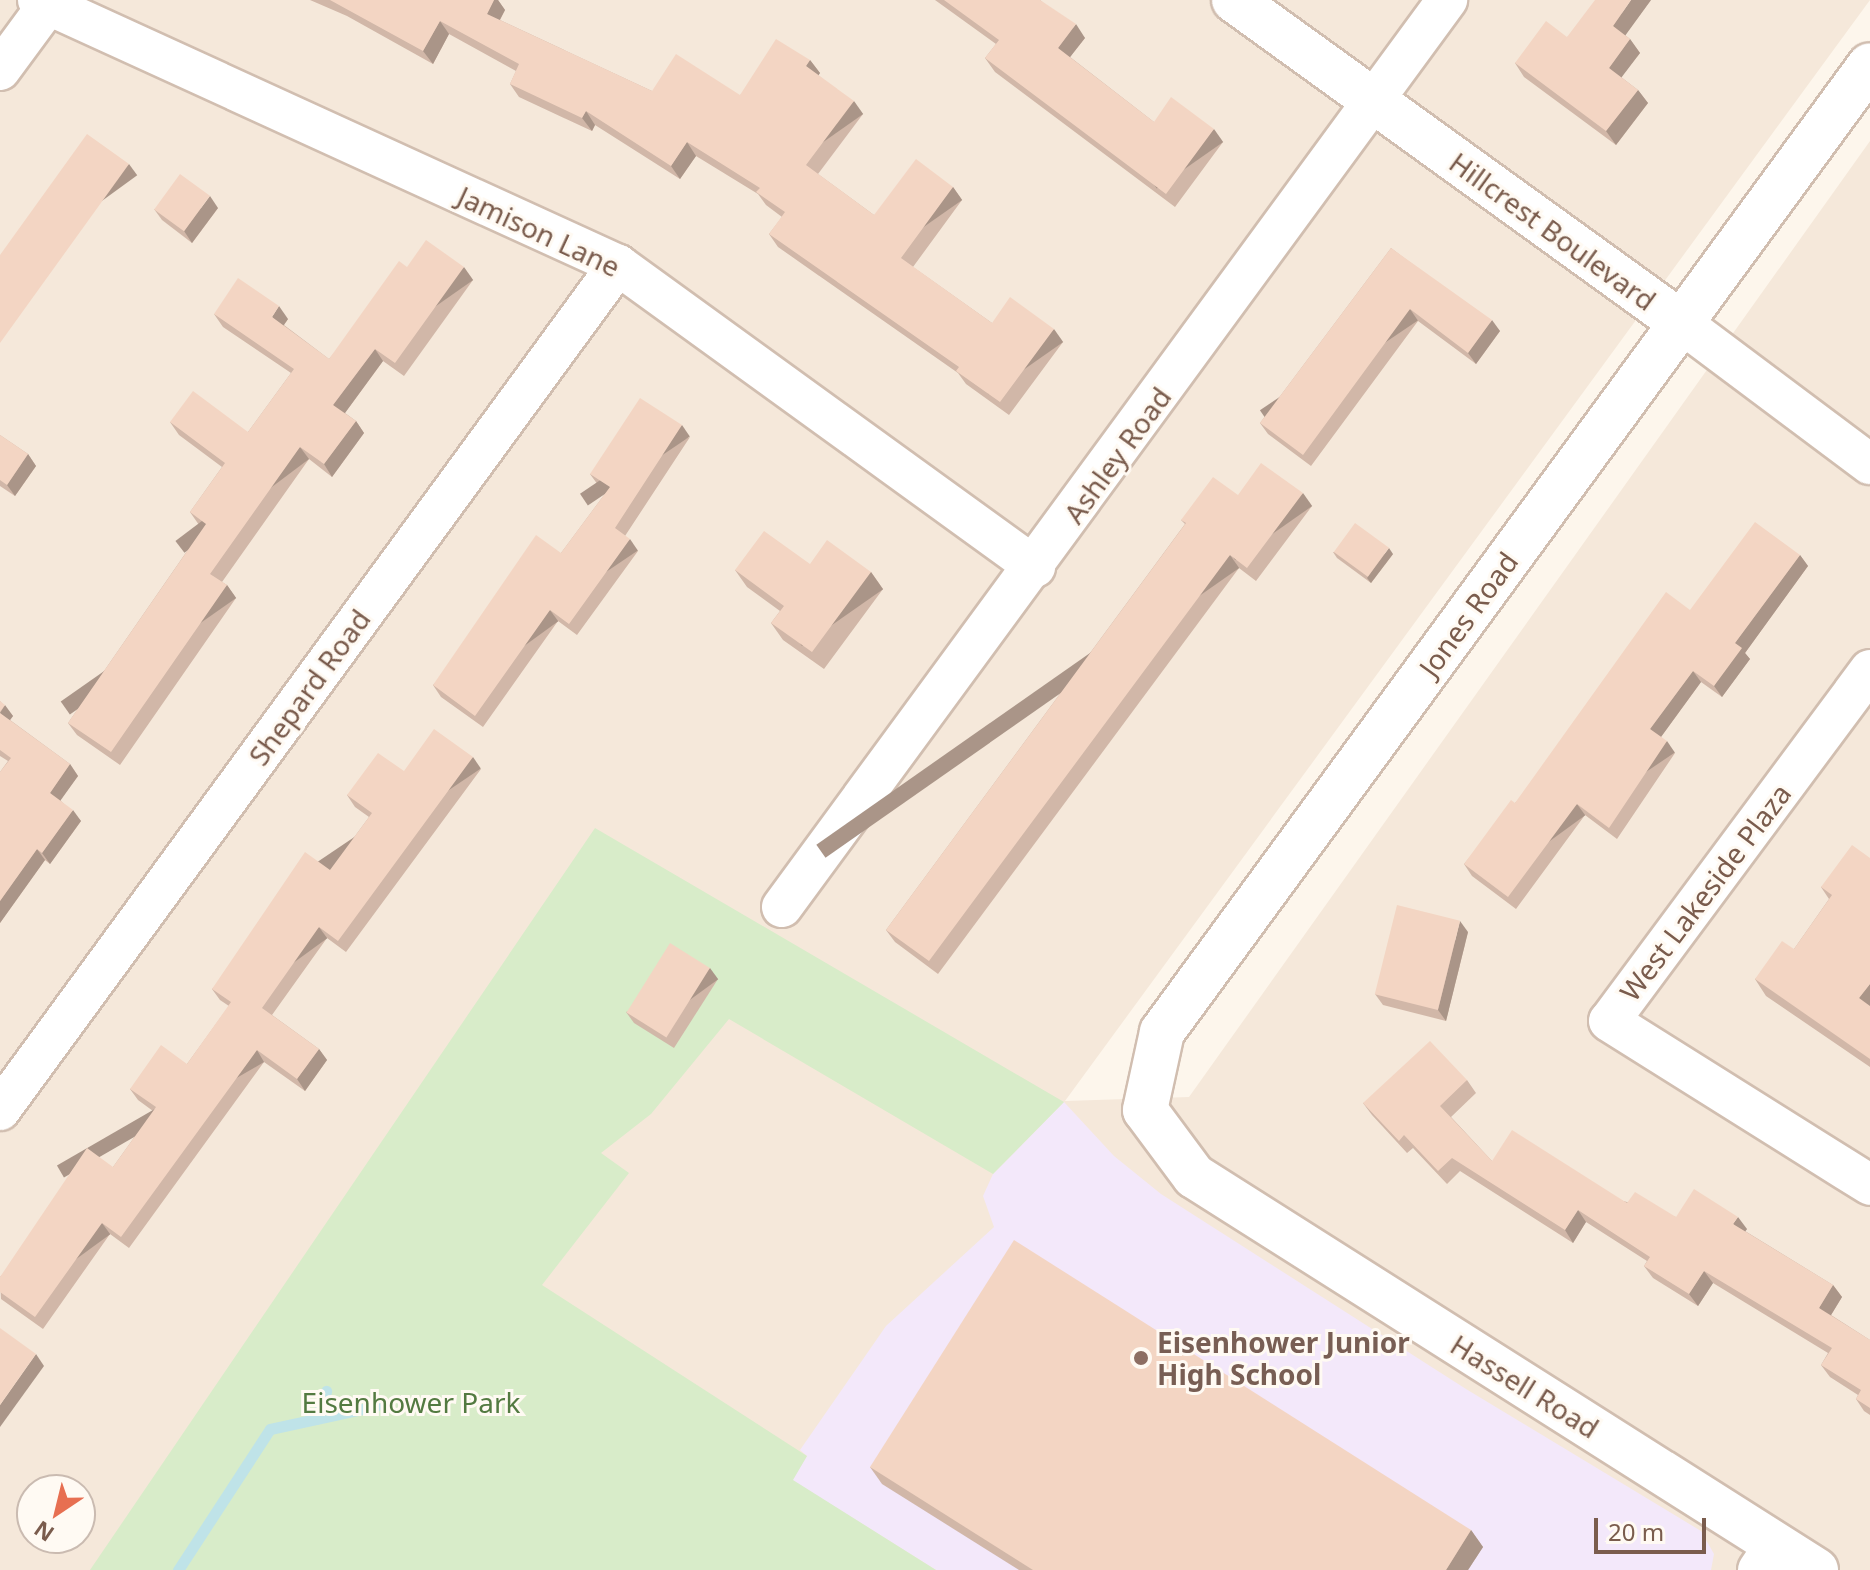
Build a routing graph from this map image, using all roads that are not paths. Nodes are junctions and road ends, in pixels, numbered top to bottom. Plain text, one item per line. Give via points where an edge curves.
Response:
1 (1234, 0) edge
2 (1447, 0) edge
3 (42, 3) edge
4 (1870, 65) edge
5 (0, 70) edge
6 (1374, 103) junction
7 (618, 265) junction
8 (1680, 322) junction
9 (1870, 464) edge
10 (1035, 567) junction
11 (1870, 670) edge
12 (782, 907) dead end
13 (0, 1110) edge
14 (1194, 1176) joint
15 (1870, 1185) edge
16 (1767, 1557) edge
17 (1816, 1570) edge

1 - 6 street, Hillcrest Boulevard
2 - 6 street, Ashley Road
3 - 5 street
3 - 7 street, Jamison Lane
4 - 8 street, Jones Road
6 - 8 street, Hillcrest Boulevard
6 - 10 street, Ashley Road
7 - 10 street, Jamison Lane
7 - 13 street, Shepard Road
8 - 9 street, Hillcrest Boulevard
8 - 14 street, Jones Road via 1162,1032 1145,1110
10 - 12 street, Ashley Road
11 - 15 street, West Lakeside Plaza via 1609,1021
14 - 16 street, Hassell Road
16 - 17 street, Hassell Road

